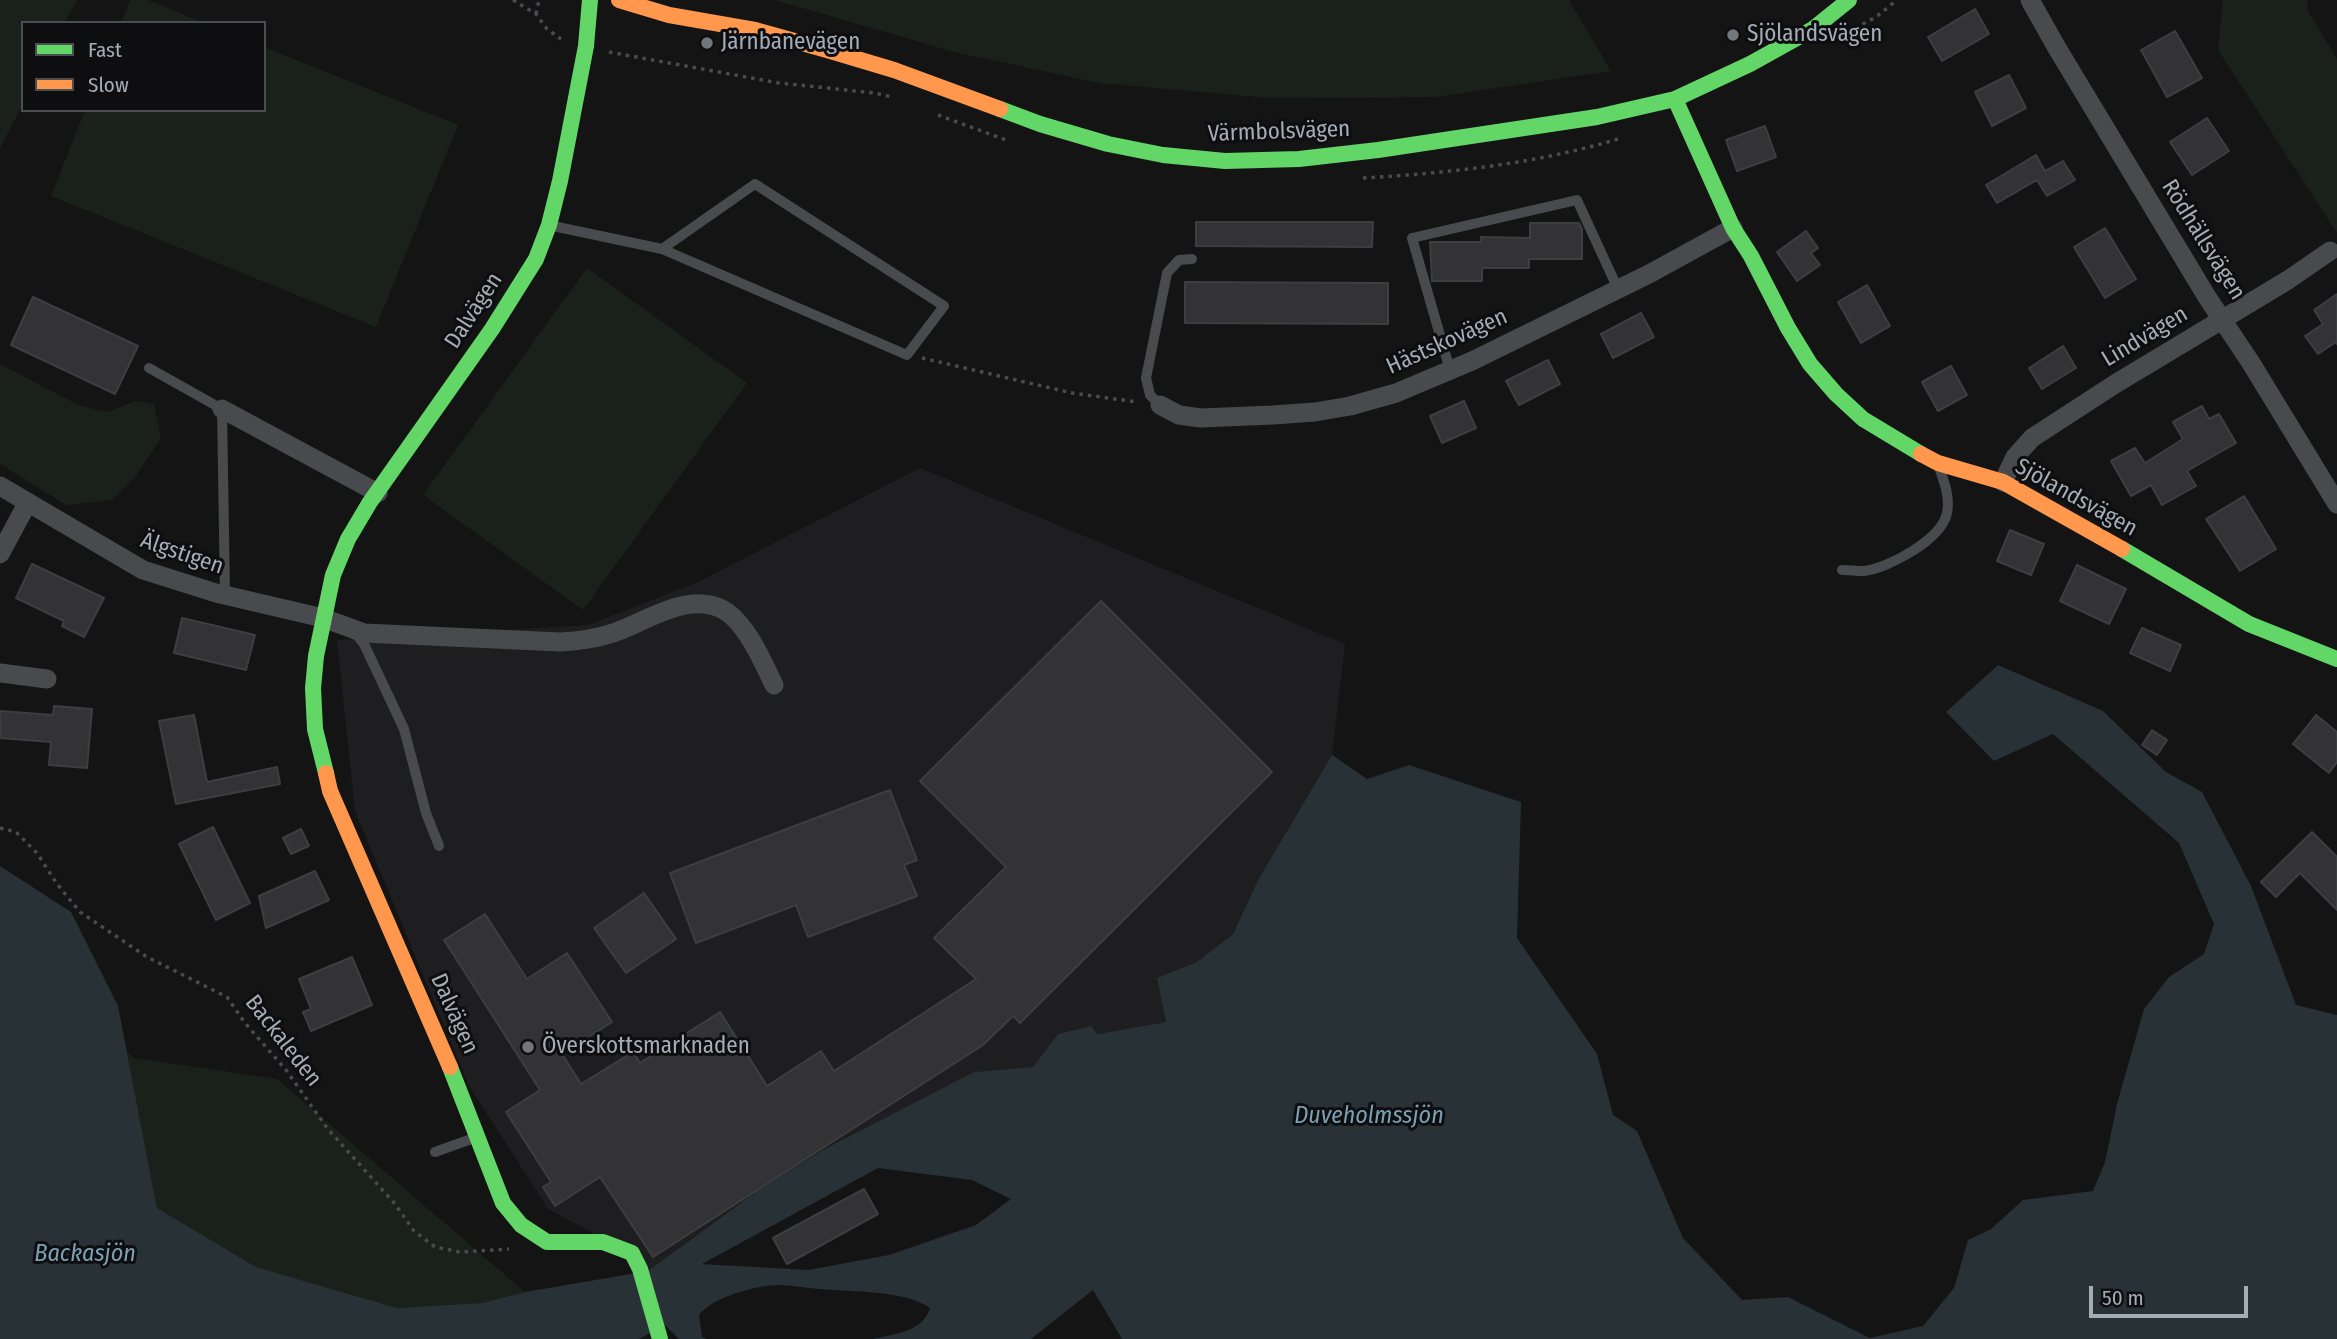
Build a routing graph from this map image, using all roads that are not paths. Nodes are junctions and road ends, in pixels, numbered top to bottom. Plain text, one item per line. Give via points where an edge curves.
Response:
1 (590, 0) edge
2 (619, 0) edge
3 (1849, 0) edge
4 (2030, 0) edge
5 (1675, 99) junction
6 (549, 225) junction
7 (1733, 228) junction
8 (662, 249) junction
9 (2330, 251) dead end
10 (1192, 258) dead end
11 (1618, 289) junction
12 (2223, 318) junction
13 (149, 368) dead end
14 (1450, 370) junction
15 (1160, 405) joint
16 (222, 409) junction
17 (1938, 463) junction
18 (2003, 482) junction
19 (0, 486) edge
20 (378, 493) junction
21 (29, 502) junction
22 (2337, 504) edge
23 (0, 554) edge
24 (1842, 570) dead end
25 (225, 595) junction
26 (323, 618) junction
27 (351, 628) junction
28 (2337, 659) edge
29 (0, 673) edge
30 (47, 679) dead end
31 (774, 685) dead end
32 (439, 846) dead end
33 (477, 1137) junction
34 (435, 1152) dead end
35 (659, 1336) edge

1 - 6 street, Dalvägen via 586,46
2 - 5 street, Värmbolsvägen via 827,50 1108,144 1225,161 1378,150 1597,117
3 - 5 street, Värmbolsvägen via 1813,29
4 - 12 street, Rödhällsvägen
5 - 7 street, Sjölandsvägen
6 - 8 lane
6 - 20 street, Dalvägen via 513,298
7 - 11 street, Hästskovägen
7 - 17 street, Sjölandsvägen via 1810,364 1836,394 1863,419
8 - 8 lane via 755,184 944,306 907,355
9 - 12 street, Lindvägen
10 - 15 lane via 1179,260 1167,273 1146,378 1150,395
11 - 14 street, Hästskovägen
11 - 14 lane via 1577,200 1412,238
12 - 18 street, Lindvägen via 2032,438 2015,457
12 - 22 street, Rödhällsvägen
13 - 16 lane
14 - 15 street, Hästskovägen via 1396,393 1315,412 1201,418 1179,415
16 - 20 street
16 - 25 lane
17 - 18 street, Sjölandsvägen
17 - 24 lane via 1948,490 1947,514 1936,534 1884,566
18 - 28 street, Sjölandsvägen via 2249,624
19 - 21 street, Älgstigen
20 - 26 street, Dalvägen via 348,539
21 - 23 street
21 - 25 street, Älgstigen via 143,570
25 - 26 street, Älgstigen
26 - 27 street
26 - 33 street, Dalvägen via 314,702 327,782
27 - 31 street via 383,635 560,642 616,632 690,604 709,605 727,612 740,626
27 - 32 lane via 364,644 404,729
29 - 30 street
33 - 34 lane
33 - 35 street, Dalvägen via 503,1203 531,1234 547,1242 603,1242 632,1253

